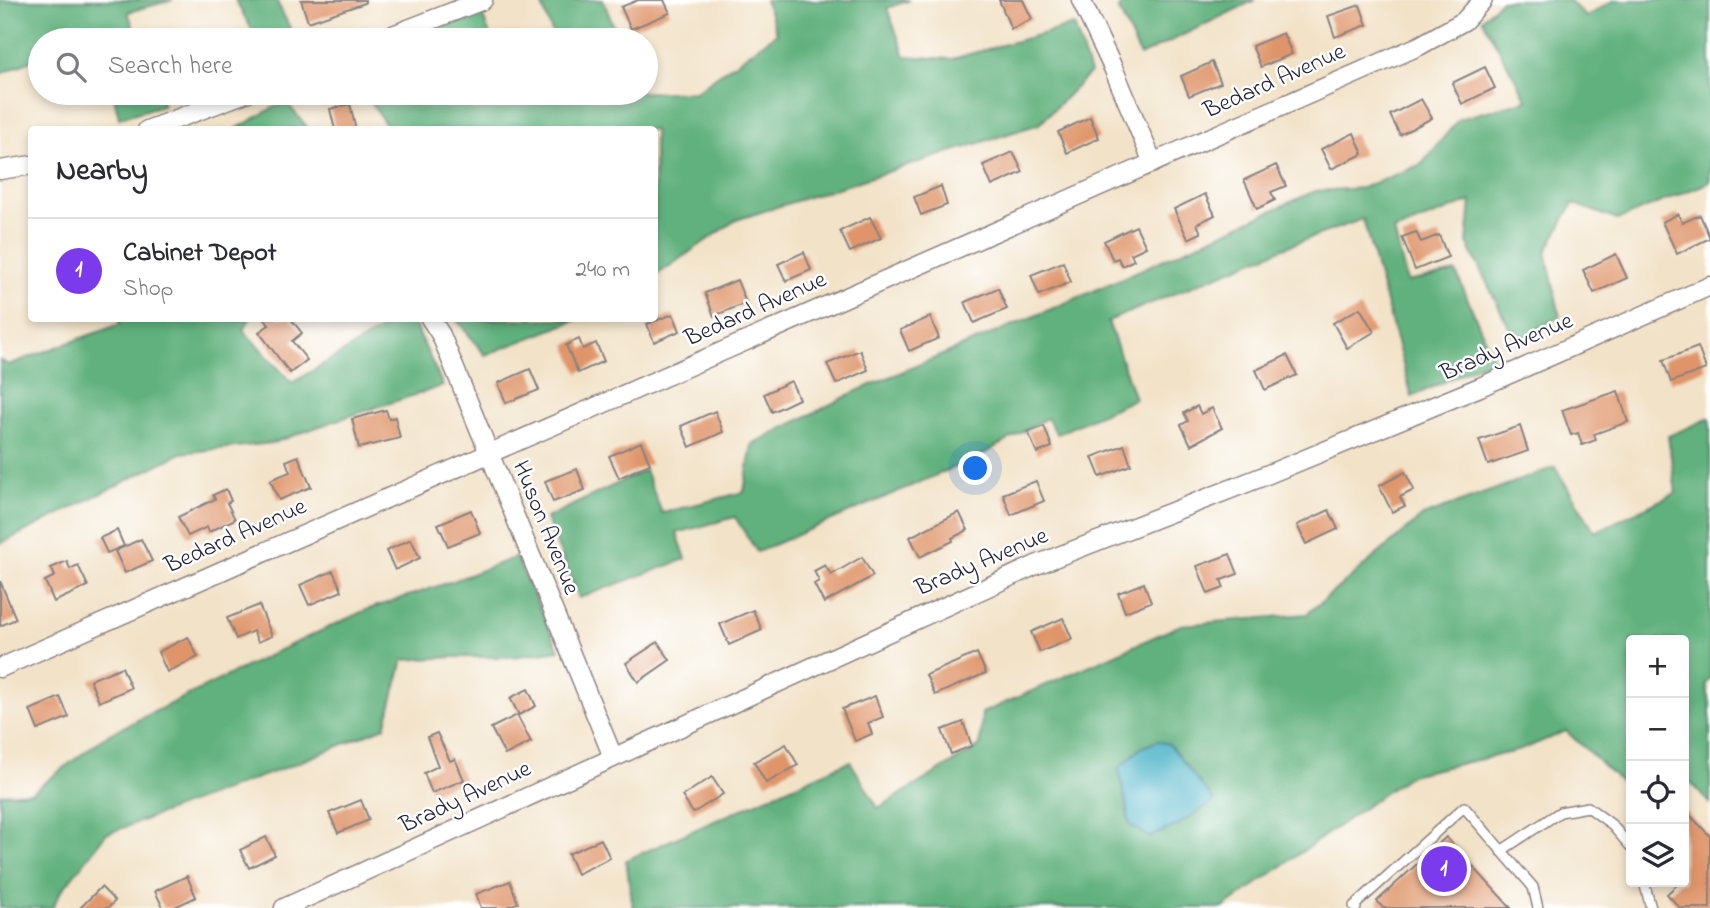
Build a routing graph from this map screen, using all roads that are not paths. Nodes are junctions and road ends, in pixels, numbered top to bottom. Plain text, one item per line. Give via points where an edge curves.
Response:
1 (483, 0) edge
2 (1081, 0) edge
3 (1483, 0) edge
4 (411, 28) edge
5 (224, 105) edge
6 (191, 123) edge
7 (172, 126) edge
8 (1153, 163) junction
9 (28, 166) edge
10 (0, 170) edge
11 (1710, 286) edge
12 (433, 322) edge
13 (488, 454) junction
14 (0, 668) edge
15 (613, 757) junction
16 (1626, 841) edge
17 (1502, 851) junction
18 (1645, 887) edge
19 (284, 908) edge
20 (1356, 908) edge
21 (1538, 908) edge
22 (1651, 908) edge

1 - 4 street
2 - 8 street
3 - 8 street, Bedard Avenue via 1464,21 1419,46
5 - 6 street
6 - 7 street
8 - 13 street, Bedard Avenue
9 - 10 street
11 - 15 street, Brady Avenue via 1455,397 1036,565
12 - 13 street, Huson Avenue
13 - 14 street, Bedard Avenue
13 - 15 street, Huson Avenue
15 - 19 street, Brady Avenue
16 - 17 lane via 1588,807 1560,812
17 - 20 lane via 1464,807 1354,905
17 - 21 lane via 1533,887
18 - 22 lane

